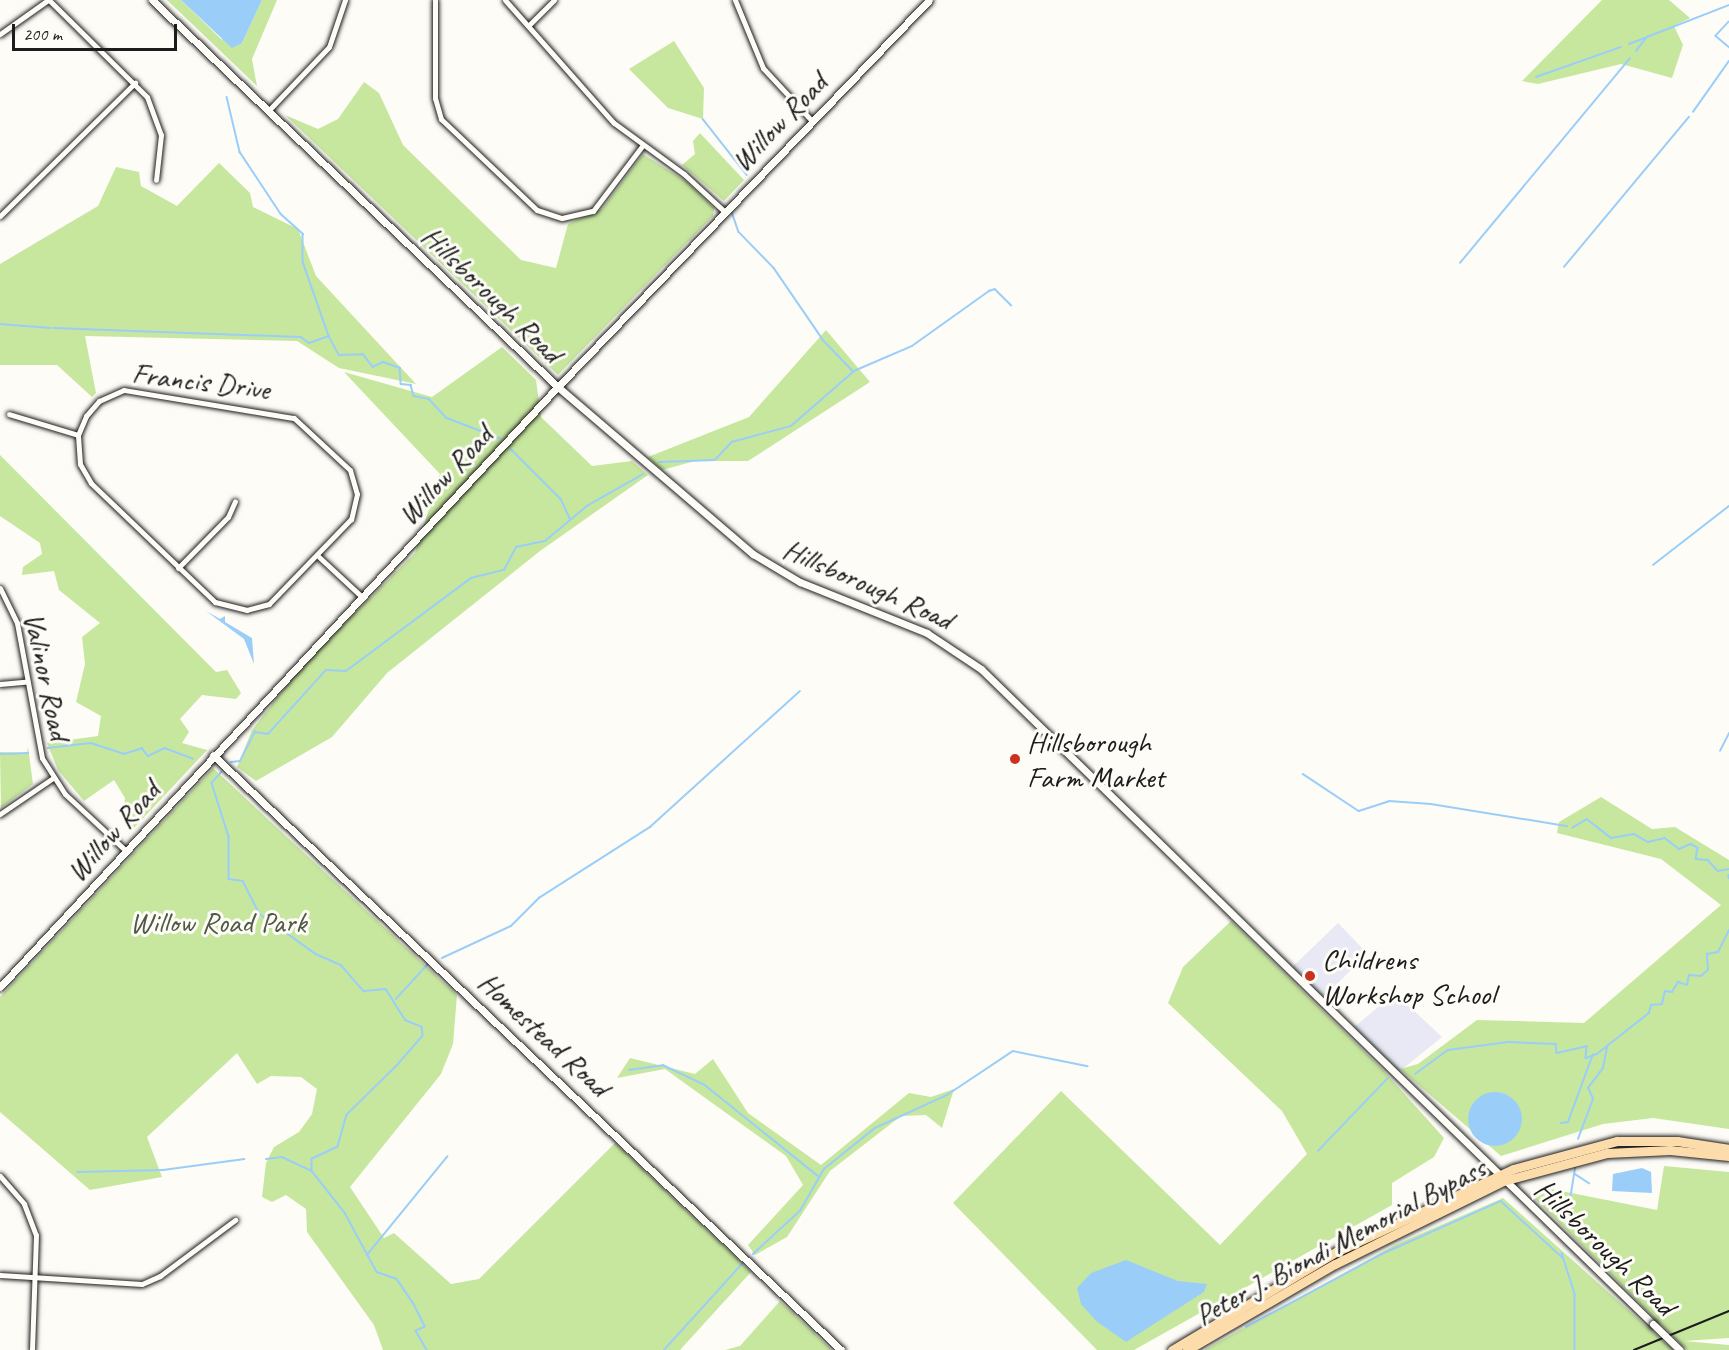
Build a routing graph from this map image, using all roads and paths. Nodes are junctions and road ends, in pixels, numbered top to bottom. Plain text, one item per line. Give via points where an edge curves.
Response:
1 (49, 0) edge
2 (152, 0) edge
3 (345, 0) edge
4 (435, 0) edge
5 (505, 0) edge
6 (554, 0) edge
7 (735, 0) edge
8 (929, 0) edge
9 (530, 24) junction
10 (0, 34) edge
11 (135, 84) junction
12 (268, 111) junction
13 (812, 121) junction
14 (643, 145) junction
15 (156, 180) dead end
16 (725, 212) junction
17 (0, 216) edge
18 (558, 387) junction
19 (9, 414) dead end
20 (78, 435) junction
21 (235, 501) dead end
22 (319, 557) junction
23 (178, 568) junction
24 (0, 588) edge
25 (362, 597) junction
26 (25, 682) junction
27 (0, 684) edge
28 (213, 754) junction
29 (53, 778) junction
30 (0, 814) edge
31 (125, 850) junction
32 (0, 987) edge
33 (1729, 1149) edge
34 (1729, 1156) edge
35 (0, 1176) edge
36 (1500, 1178) junction
37 (235, 1220) dead end
38 (0, 1275) edge
39 (37, 1278) junction
40 (32, 1350) edge
41 (841, 1350) edge
42 (1172, 1350) edge
43 (1186, 1350) edge
44 (1680, 1350) edge

1 - 10 street
1 - 11 street
2 - 12 street, Hillsborough Road
3 - 12 street via 329,47
4 - 14 street via 435,98 441,118 537,210 562,218 593,210
5 - 9 street
6 - 9 street
7 - 13 street via 763,68
8 - 13 street, Willow Road
9 - 14 street via 596,104
11 - 15 street via 159,124
11 - 17 street
12 - 18 street, Hillsborough Road
13 - 16 street, Willow Road
14 - 16 street
16 - 18 street, Willow Road
18 - 25 street, Willow Road
18 - 36 street, Hillsborough Road via 765,563 800,582 927,633 969,659
19 - 20 street
20 - 22 street, Francis Drive via 99,401 133,390 294,418 345,463 356,486 351,519
20 - 23 street, Francis Drive via 80,464 91,483
21 - 23 street via 228,517
22 - 23 street, Francis Drive via 276,599 247,610 215,602
22 - 25 street
24 - 26 street, Valinor Road via 17,623
25 - 28 street, Willow Road
26 - 27 street
26 - 29 street, Valinor Road via 34,738
28 - 31 street, Willow Road
28 - 41 street, Homestead Road
29 - 30 street
29 - 31 street, Valinor Road
31 - 32 street, Willow Road
33 - 36 highway, Peter J. Biondi Memorial Bypass via 1655,1140 1598,1143
34 - 36 highway, Peter J. Biondi Memorial Bypass via 1670,1150 1607,1153
35 - 39 street via 33,1226
36 - 42 highway, Peter J. Biondi Memorial Bypass via 1290,1277
36 - 43 highway, Peter J. Biondi Memorial Bypass via 1344,1259
36 - 44 street, Hillsborough Road, bridge
37 - 39 street via 146,1282
38 - 39 street
39 - 40 street

